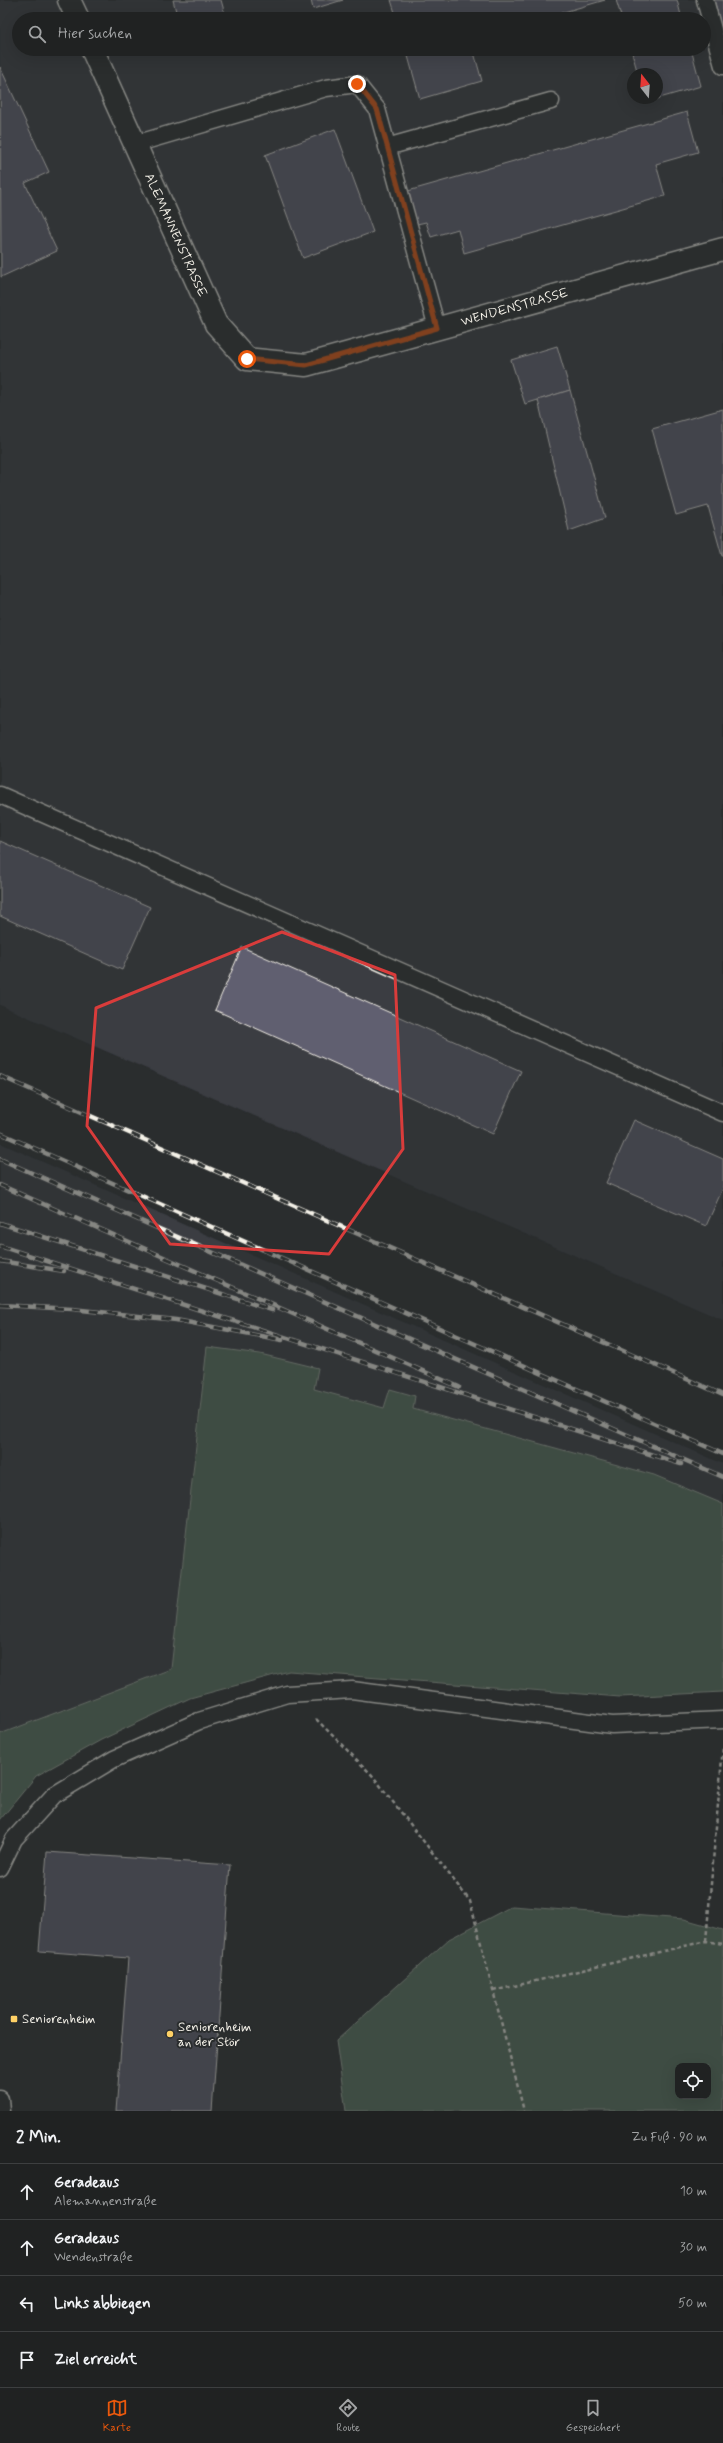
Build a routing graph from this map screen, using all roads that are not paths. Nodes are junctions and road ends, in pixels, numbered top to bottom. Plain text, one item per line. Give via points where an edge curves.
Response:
1 (70, 0) edge
2 (705, 0) edge
3 (75, 12) edge
4 (708, 12) edge
5 (711, 22) edge
6 (95, 56) edge
7 (723, 66) edge
8 (551, 101) dead end
9 (135, 144) junction
10 (388, 147) junction
11 (723, 249) edge
12 (437, 328) junction
13 (306, 365) joint
14 (0, 795) edge
15 (723, 1113) edge
16 (723, 1720) edge
17 (0, 1868) edge
18 (0, 2099) edge
19 (1, 2111) edge

1 - 3 street
2 - 4 lane
5 - 7 lane
6 - 9 street, ALEMANNENSTRASSE
8 - 10 lane
9 - 10 lane via 326,88 357,84 377,109
9 - 13 street, ALEMANNENSTRASSE via 216,324 247,359
10 - 12 lane
11 - 12 street, WENDENSTRASSE
12 - 13 street, WENDENSTRASSE
14 - 15 lane
16 - 17 lane via 612,1725 352,1690 287,1694 199,1720 114,1759 67,1787 54,1795 14,1839
18 - 19 lane

